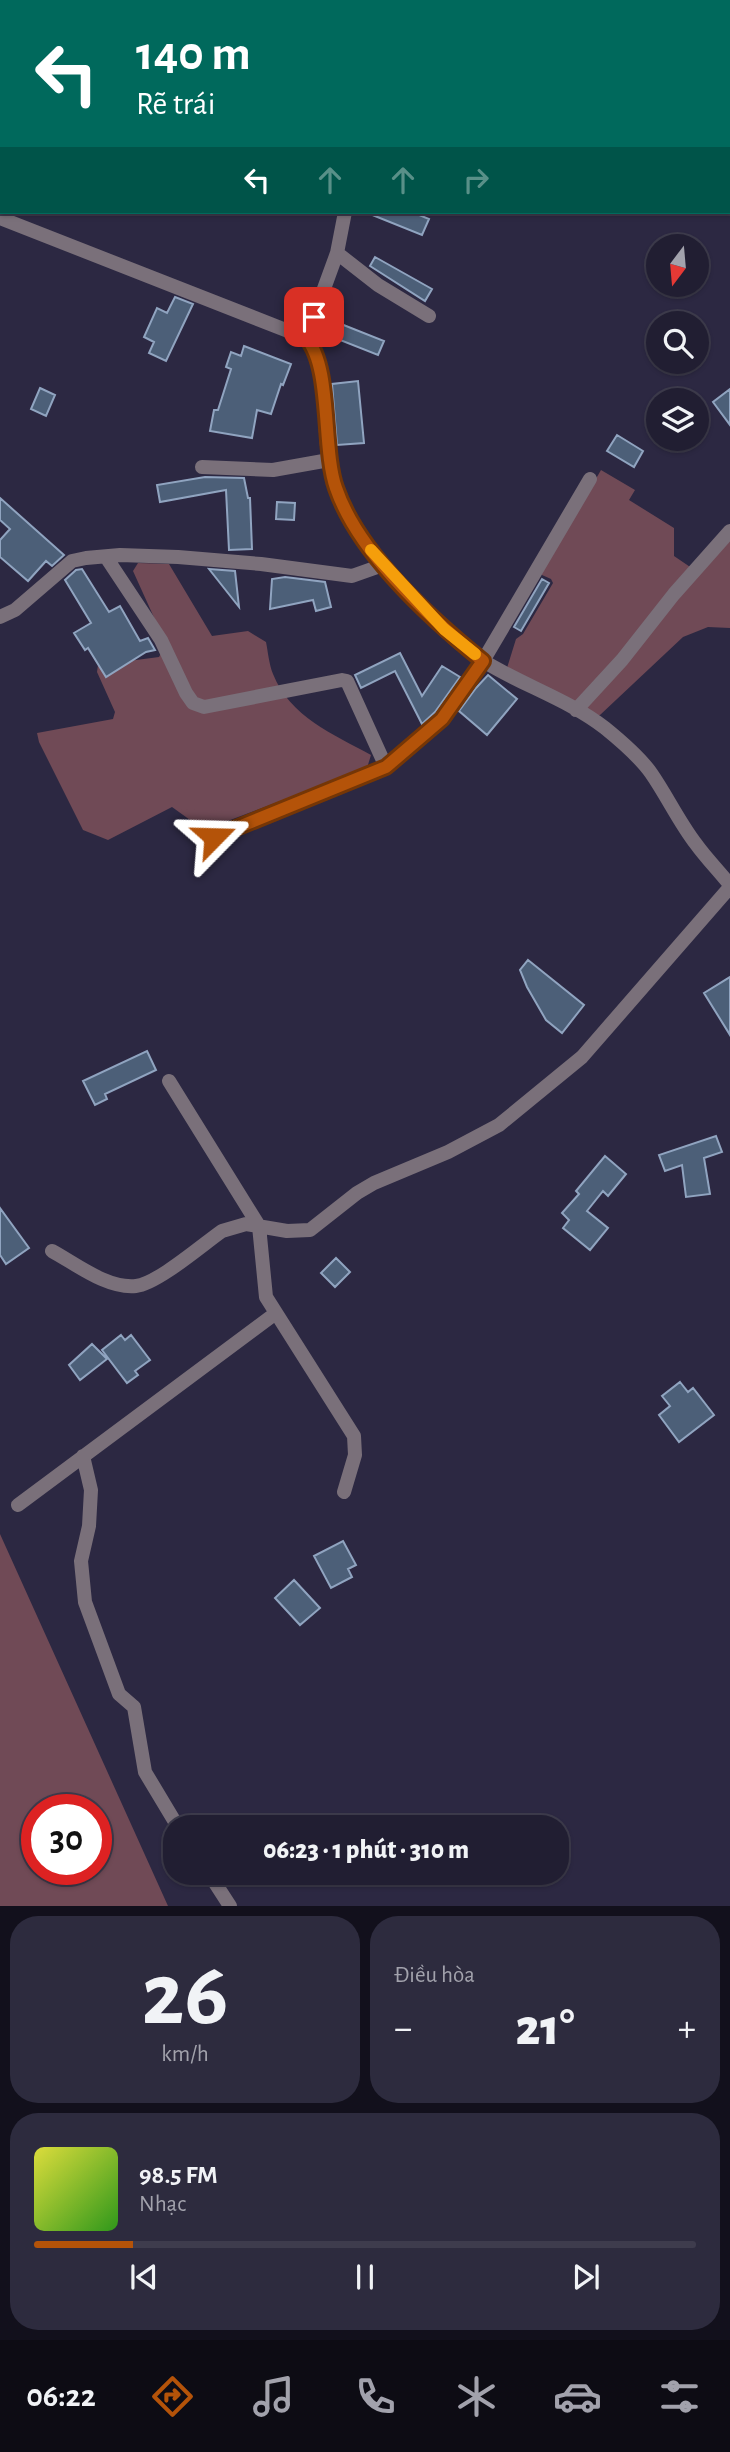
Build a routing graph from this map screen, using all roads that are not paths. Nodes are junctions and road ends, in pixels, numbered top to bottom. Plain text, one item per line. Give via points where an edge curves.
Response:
1 (345, 214) edge
2 (0, 218) edge
3 (337, 253) junction
4 (429, 316) dead end
5 (306, 338) junction
6 (329, 460) junction
7 (202, 467) dead end
8 (590, 479) dead end
9 (730, 531) edge
10 (106, 557) junction
11 (383, 565) junction
12 (0, 617) edge
13 (483, 661) junction
14 (576, 710) junction
15 (386, 767) junction
16 (214, 837) dead end
17 (730, 886) edge
18 (169, 1081) dead end
19 (259, 1226) junction
20 (52, 1251) dead end
21 (276, 1313) junction
22 (83, 1456) junction
23 (344, 1492) dead end
24 (18, 1505) dead end
25 (171, 1815) edge
26 (216, 1885) edge
27 (230, 1906) edge

1 - 3 street
2 - 5 street
3 - 4 street
3 - 5 street
5 - 6 street via 321,380
6 - 7 street via 273,470
6 - 11 street via 353,525
8 - 13 street
9 - 14 street
10 - 11 street via 178,557 352,576
10 - 12 street via 72,561 15,610
10 - 15 street via 161,640 193,703 204,707 347,681
11 - 13 street via 444,629
13 - 14 street
13 - 15 street via 442,719
14 - 17 street via 604,728 648,769 695,844
15 - 16 street
17 - 19 street via 582,1057 499,1125 374,1183 310,1230
18 - 19 street
19 - 20 street via 246,1224 222,1231 148,1284 134,1287 99,1277
19 - 21 street via 266,1297
21 - 22 street
21 - 23 street via 354,1436 355,1455
22 - 24 street
22 - 25 street via 91,1490 81,1561 85,1602 119,1694 134,1707 145,1772
26 - 27 street

